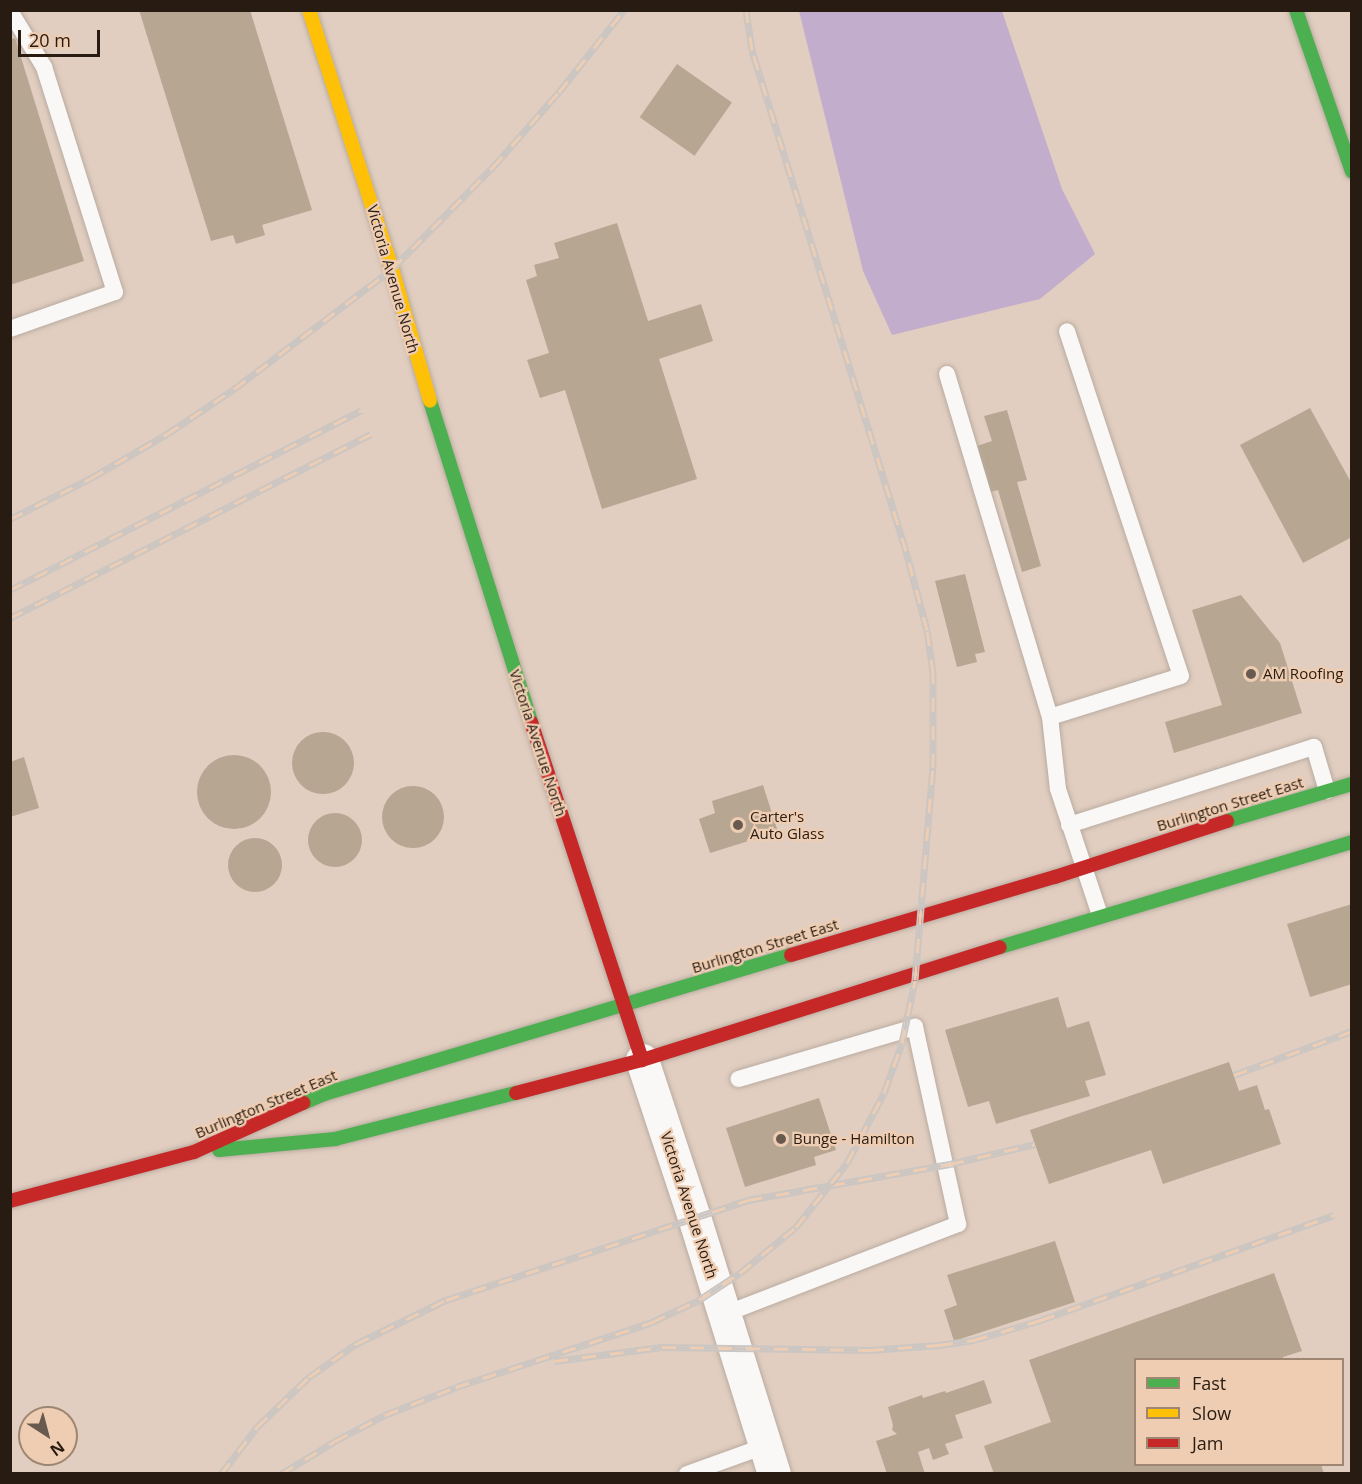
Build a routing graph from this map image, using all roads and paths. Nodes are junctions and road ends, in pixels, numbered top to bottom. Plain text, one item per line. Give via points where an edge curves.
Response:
1 (309, 10) edge
2 (1296, 10) edge
3 (10, 11) edge
4 (1352, 172) edge
5 (10, 329) edge
6 (1067, 331) dead end
7 (947, 374) dead end
8 (1050, 717) junction
9 (1352, 784) edge
10 (1327, 791) junction
11 (1069, 825) junction
12 (1352, 842) edge
13 (1083, 868) junction
14 (1100, 915) junction
15 (624, 1007) junction
16 (642, 1060) junction
17 (738, 1079) dead end
18 (194, 1152) junction
19 (10, 1201) edge
20 (725, 1314) junction
21 (769, 1460) edge
22 (687, 1473) edge

1 - 15 main road, Victoria Avenue North via 540,752
2 - 4 main road
3 - 5 lane via 44,67 115,292
6 - 8 lane via 1181,676
7 - 8 lane
8 - 11 lane via 1058,789
9 - 10 main road, Burlington Street East
10 - 11 lane via 1314,747
10 - 13 main road, Burlington Street East
11 - 13 lane
12 - 14 main road, Burlington Street East
13 - 14 lane
13 - 15 main road, Burlington Street East
14 - 16 main road, Burlington Street East
15 - 16 main road, Victoria Avenue North
15 - 18 main road, Burlington Street East via 324,1094
16 - 18 main road, Burlington Street East via 335,1139
16 - 20 street, Victoria Avenue North
17 - 20 lane via 915,1027 958,1224
18 - 19 main road, Burlington Street East
20 - 21 street, Victoria Avenue North
21 - 22 lane

